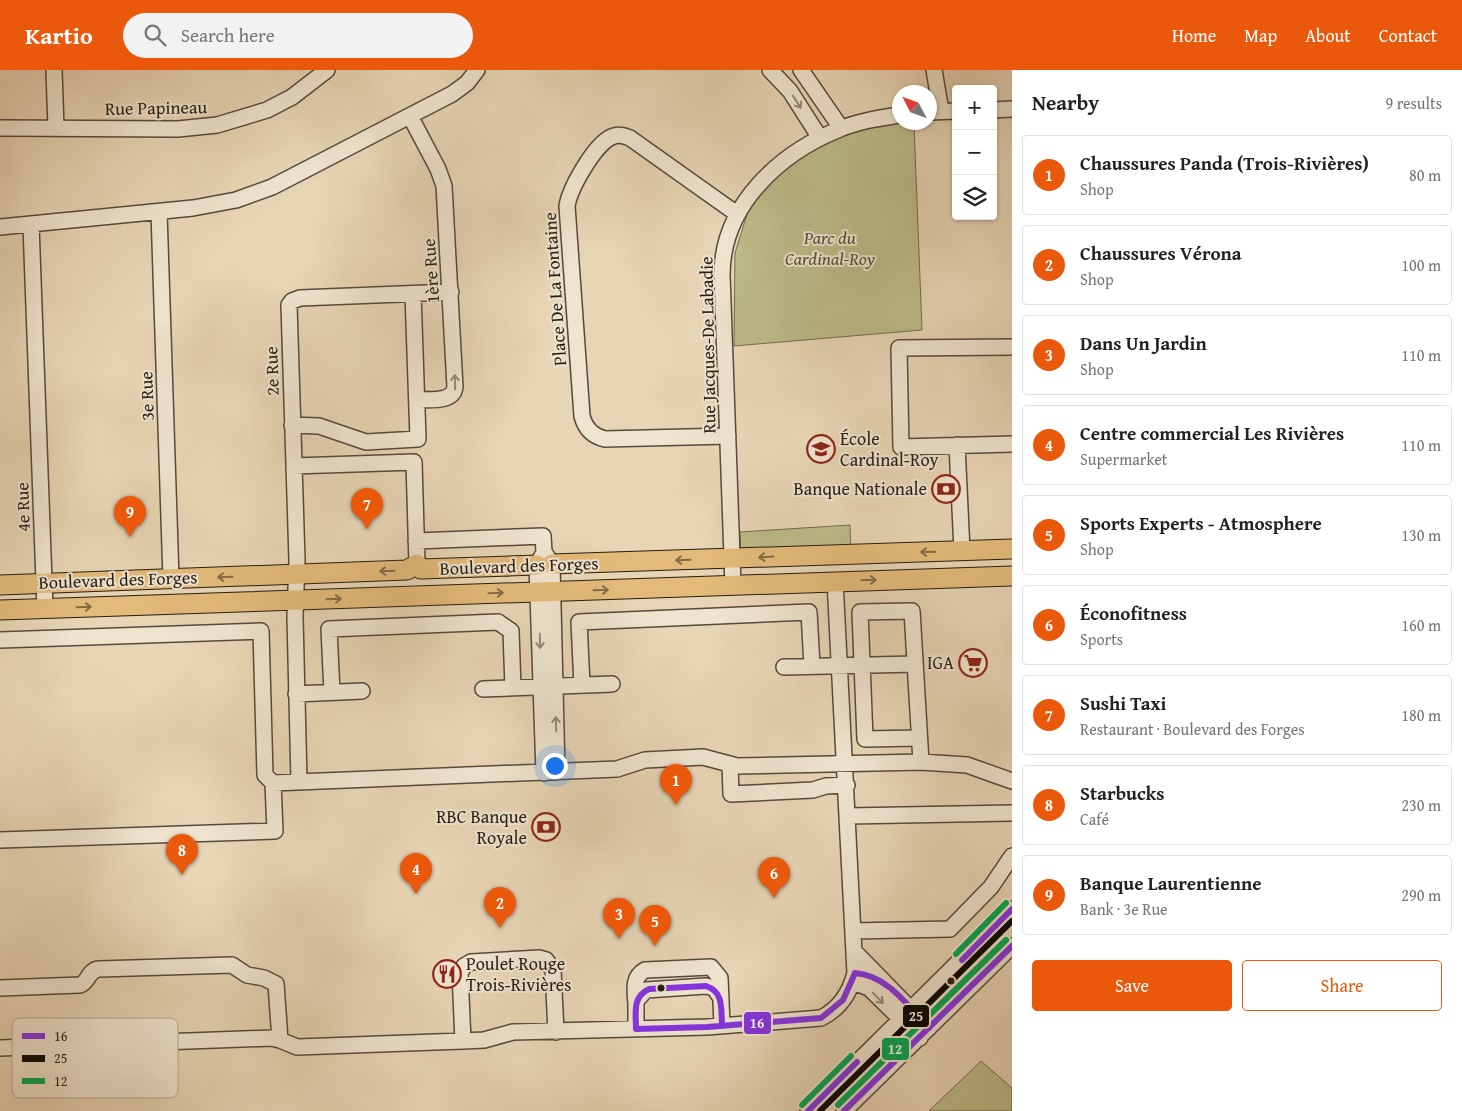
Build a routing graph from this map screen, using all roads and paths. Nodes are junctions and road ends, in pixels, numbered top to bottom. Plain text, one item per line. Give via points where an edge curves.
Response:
1 (54, 70) edge
2 (327, 70) edge
3 (477, 70) edge
4 (770, 70) edge
5 (801, 70) edge
6 (934, 70) edge
7 (1012, 109) edge
8 (997, 110) edge
9 (942, 112) edge
10 (410, 116) junction
11 (892, 117) edge
12 (0, 128) edge
13 (56, 128) junction
14 (841, 128) junction
15 (820, 138) junction
16 (159, 212) junction
17 (737, 214) junction
18 (31, 225) junction
19 (0, 227) edge
20 (451, 292) junction
21 (414, 294) junction
22 (1012, 347) edge
23 (418, 400) junction
24 (292, 426) junction
25 (728, 436) junction
26 (1012, 444) edge
27 (957, 445) junction
28 (294, 466) junction
29 (416, 541) junction
30 (1012, 549) edge
31 (962, 551) junction
32 (732, 558) junction
33 (544, 560) junction
34 (417, 564) junction
35 (296, 574) junction
36 (1012, 576) edge
37 (171, 578) junction
38 (835, 581) junction
39 (44, 583) junction
40 (0, 585) edge
41 (733, 585) junction
42 (546, 592) junction
43 (295, 600) junction
44 (45, 609) junction
45 (0, 610) edge
46 (0, 640) edge
47 (915, 664) junction
48 (812, 666) junction
49 (839, 666) junction
50 (862, 666) junction
51 (784, 667) dead end
52 (612, 684) dead end
53 (582, 685) junction
54 (548, 686) junction
55 (513, 688) junction
56 (483, 689) dead end
57 (362, 691) dead end
58 (332, 692) junction
59 (296, 694) junction
60 (919, 738) junction
61 (844, 762) junction
62 (922, 762) junction
63 (730, 764) junction
64 (551, 773) junction
65 (1012, 780) edge
66 (299, 781) junction
67 (273, 783) junction
68 (847, 785) junction
69 (1012, 813) edge
70 (848, 816) junction
71 (0, 840) edge
72 (1012, 856) edge
73 (1012, 909) edge
74 (853, 931) junction
75 (1012, 946) edge
76 (854, 951) junction
77 (854, 978) junction
78 (883, 982) junction
79 (0, 988) edge
80 (906, 1014) junction
81 (722, 1025) junction
82 (636, 1029) junction
83 (556, 1032) junction
84 (925, 1033) junction
85 (280, 1040) junction
86 (178, 1041) edge
87 (463, 1041) junction
88 (808, 1111) edge
89 (844, 1111) edge

1 - 13 street
2 - 13 street, Rue Papineau via 267,110 224,123 178,128
3 - 10 street via 458,90
4 -> 15 street via 790,91
5 - 14 street
6 - 9 street
7 - 8 street
10 - 16 street via 253,194 224,203
10 - 20 street, 1ère Rue via 444,186
11 - 14 street, Rue Jacques-De Labadie
12 - 13 street, Rue Papineau
14 - 15 street, Rue Jacques-De Labadie
15 - 17 street, Rue Jacques-De Labadie via 768,175
16 - 18 street
16 - 37 street, 3e Rue
17 - 25 street, Rue Jacques-De Labadie via 725,247 722,267
17 - 25 street, Place De La Fontaine via 630,138 619,135 602,144 573,186 567,206 582,416 586,427 605,439
18 - 19 street
18 - 39 street, 4e Rue
20 - 21 street, 2e Rue
23 -> 20 street, 1ère Rue via 449,397 455,390
21 - 23 street, 1ère Rue
21 - 24 street, 2e Rue via 300,298 292,301 289,308
22 - 27 street via 899,348 901,447
23 - 24 street, 1ère Rue via 420,436 416,441 364,442 319,426
24 - 28 street, 2e Rue
25 - 32 street, Rue Jacques-De Labadie
26 - 27 street
27 - 31 street
28 - 29 street via 414,462
28 - 35 street, 2e Rue
29 - 33 street via 543,536
29 - 34 street
30 - 31 main road, Boulevard des Forges
31 -> 32 main road, Boulevard des Forges
32 -> 33 main road, Boulevard des Forges
32 - 41 street, Rue Jacques-De Labadie
33 - 34 main road, Boulevard des Forges via 421,569
33 - 42 street
34 -> 35 main road, Boulevard des Forges via 407,570
35 -> 37 main road, Boulevard des Forges
35 - 43 street, 2e Rue
38 -> 36 main road, Boulevard des Forges
37 - 39 main road, Boulevard des Forges
38 - 41 main road, Boulevard des Forges
38 - 49 street
39 - 40 main road, Boulevard des Forges
39 - 44 street, 4e Rue
42 -> 41 main road, Boulevard des Forges
43 -> 42 main road, Boulevard des Forges
42 - 54 street
44 -> 43 main road, Boulevard des Forges
43 - 59 street, 2e Rue
44 - 45 main road, Boulevard des Forges
46 - 67 street via 261,630 265,775
47 - 50 street
47 - 50 street via 912,610 860,612
47 - 60 street
48 - 49 street
48 - 51 street
48 - 53 street via 809,612 579,622
49 - 50 street
49 - 61 street
50 - 60 street via 866,739
52 - 53 street
53 - 54 street
54 - 55 street
54 - 64 street
55 - 56 street
55 - 58 street via 511,631 498,622 329,628
57 - 58 street
58 - 59 street
59 - 66 street, 2e Rue
60 - 62 street
61 - 62 street
61 - 63 street
61 - 68 street
62 - 65 street via 967,765
63 - 64 street via 703,757 645,760 617,769
63 - 68 street via 731,794
64 - 66 street
66 - 67 street
67 - 71 street via 275,831
68 - 70 street
69 - 70 street
70 - 74 street
72 - 74 street via 979,901 950,929
73 - 80 street
74 - 76 street
75 - 84 street
76 - 77 street
76 - 78 street
77 - 78 street via 865,973
77 -> 80 street
77 - 81 street via 839,1005 820,1018
78 - 80 street
79 - 85 street via 80,985 92,971 100,969 232,966 276,984
80 - 84 street
80 - 88 street
81 - 82 street
81 - 82 street via 720,998 714,988 706,986 649,989 640,994 636,1004
82 - 83 street
83 - 87 street via 509,1033
83 - 87 street via 553,970 546,960 471,962 460,973
84 - 89 street
85 - 86 street
85 - 87 street via 296,1047

